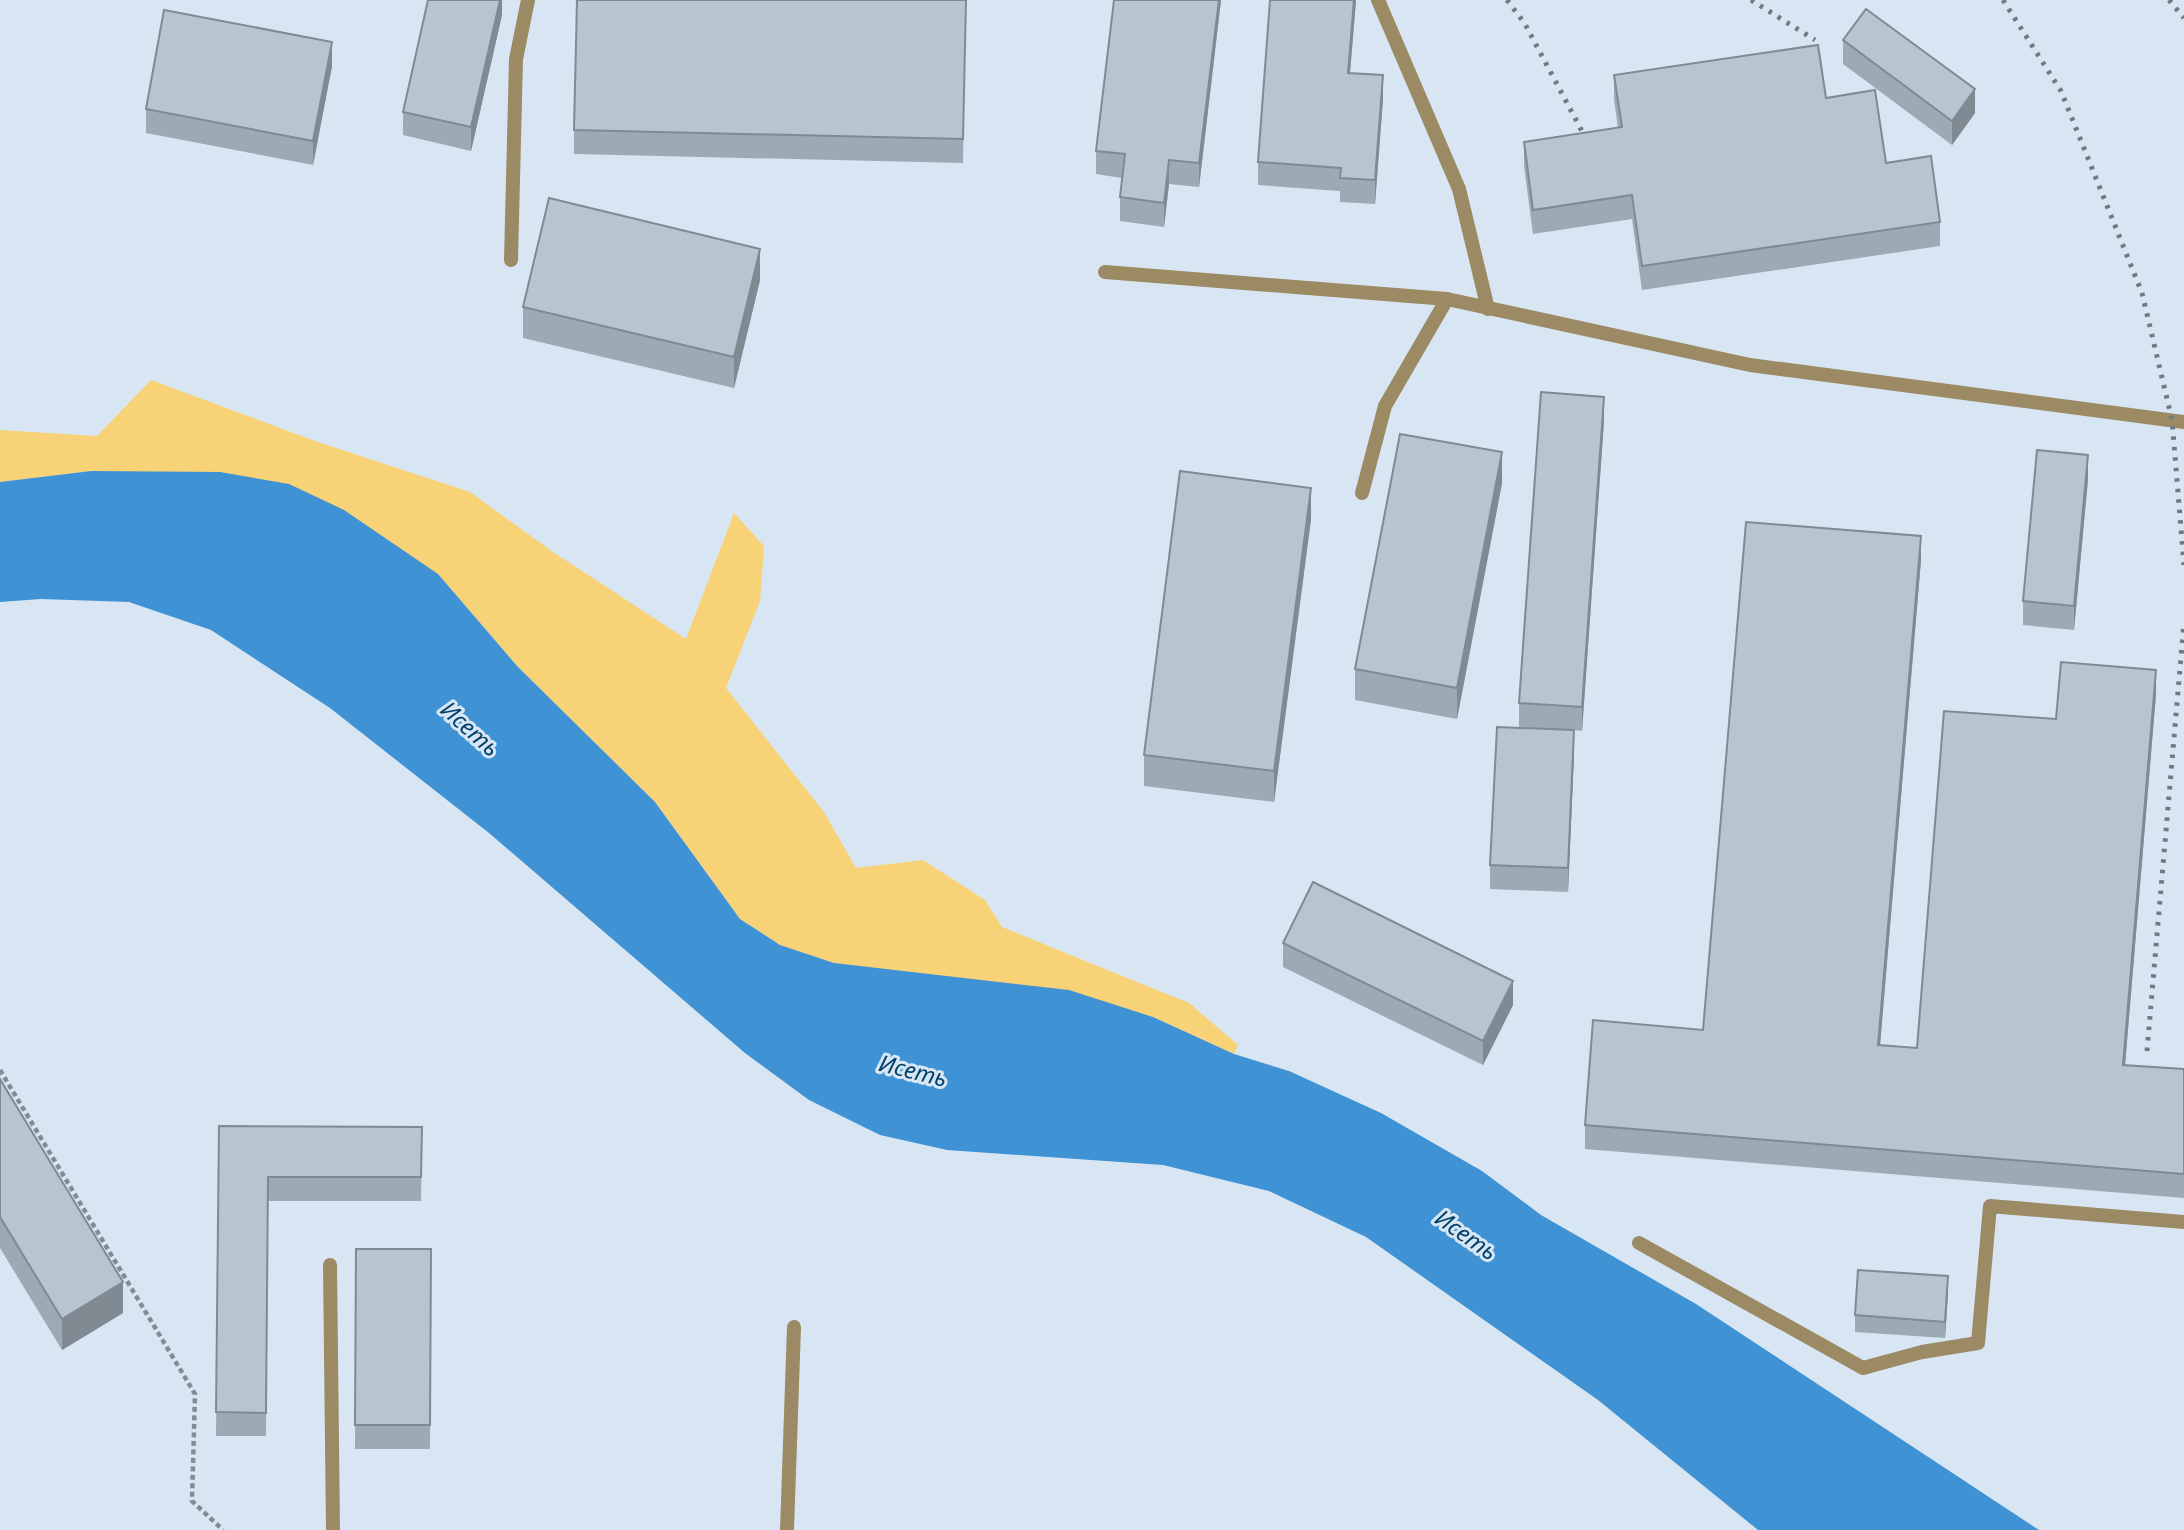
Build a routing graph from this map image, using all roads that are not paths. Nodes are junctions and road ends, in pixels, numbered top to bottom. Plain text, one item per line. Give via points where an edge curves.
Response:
1 (528, 0) edge
2 (1378, 0) edge
3 (511, 260) dead end
4 (1105, 272) dead end
5 (1447, 299) junction
6 (1488, 309) junction
7 (2184, 422) edge
8 (1362, 493) dead end
9 (2184, 1222) edge
10 (1639, 1243) dead end
11 (330, 1265) dead end
12 (794, 1327) dead end
13 (332, 1530) edge
14 (788, 1530) edge

1 - 3 lane via 516,59
2 - 6 lane via 1459,188
4 - 5 lane
5 - 6 lane
5 - 8 lane via 1385,406
6 - 7 lane via 1750,365
9 - 10 lane via 1990,1206 1978,1343 1863,1368
11 - 13 lane
12 - 14 lane

